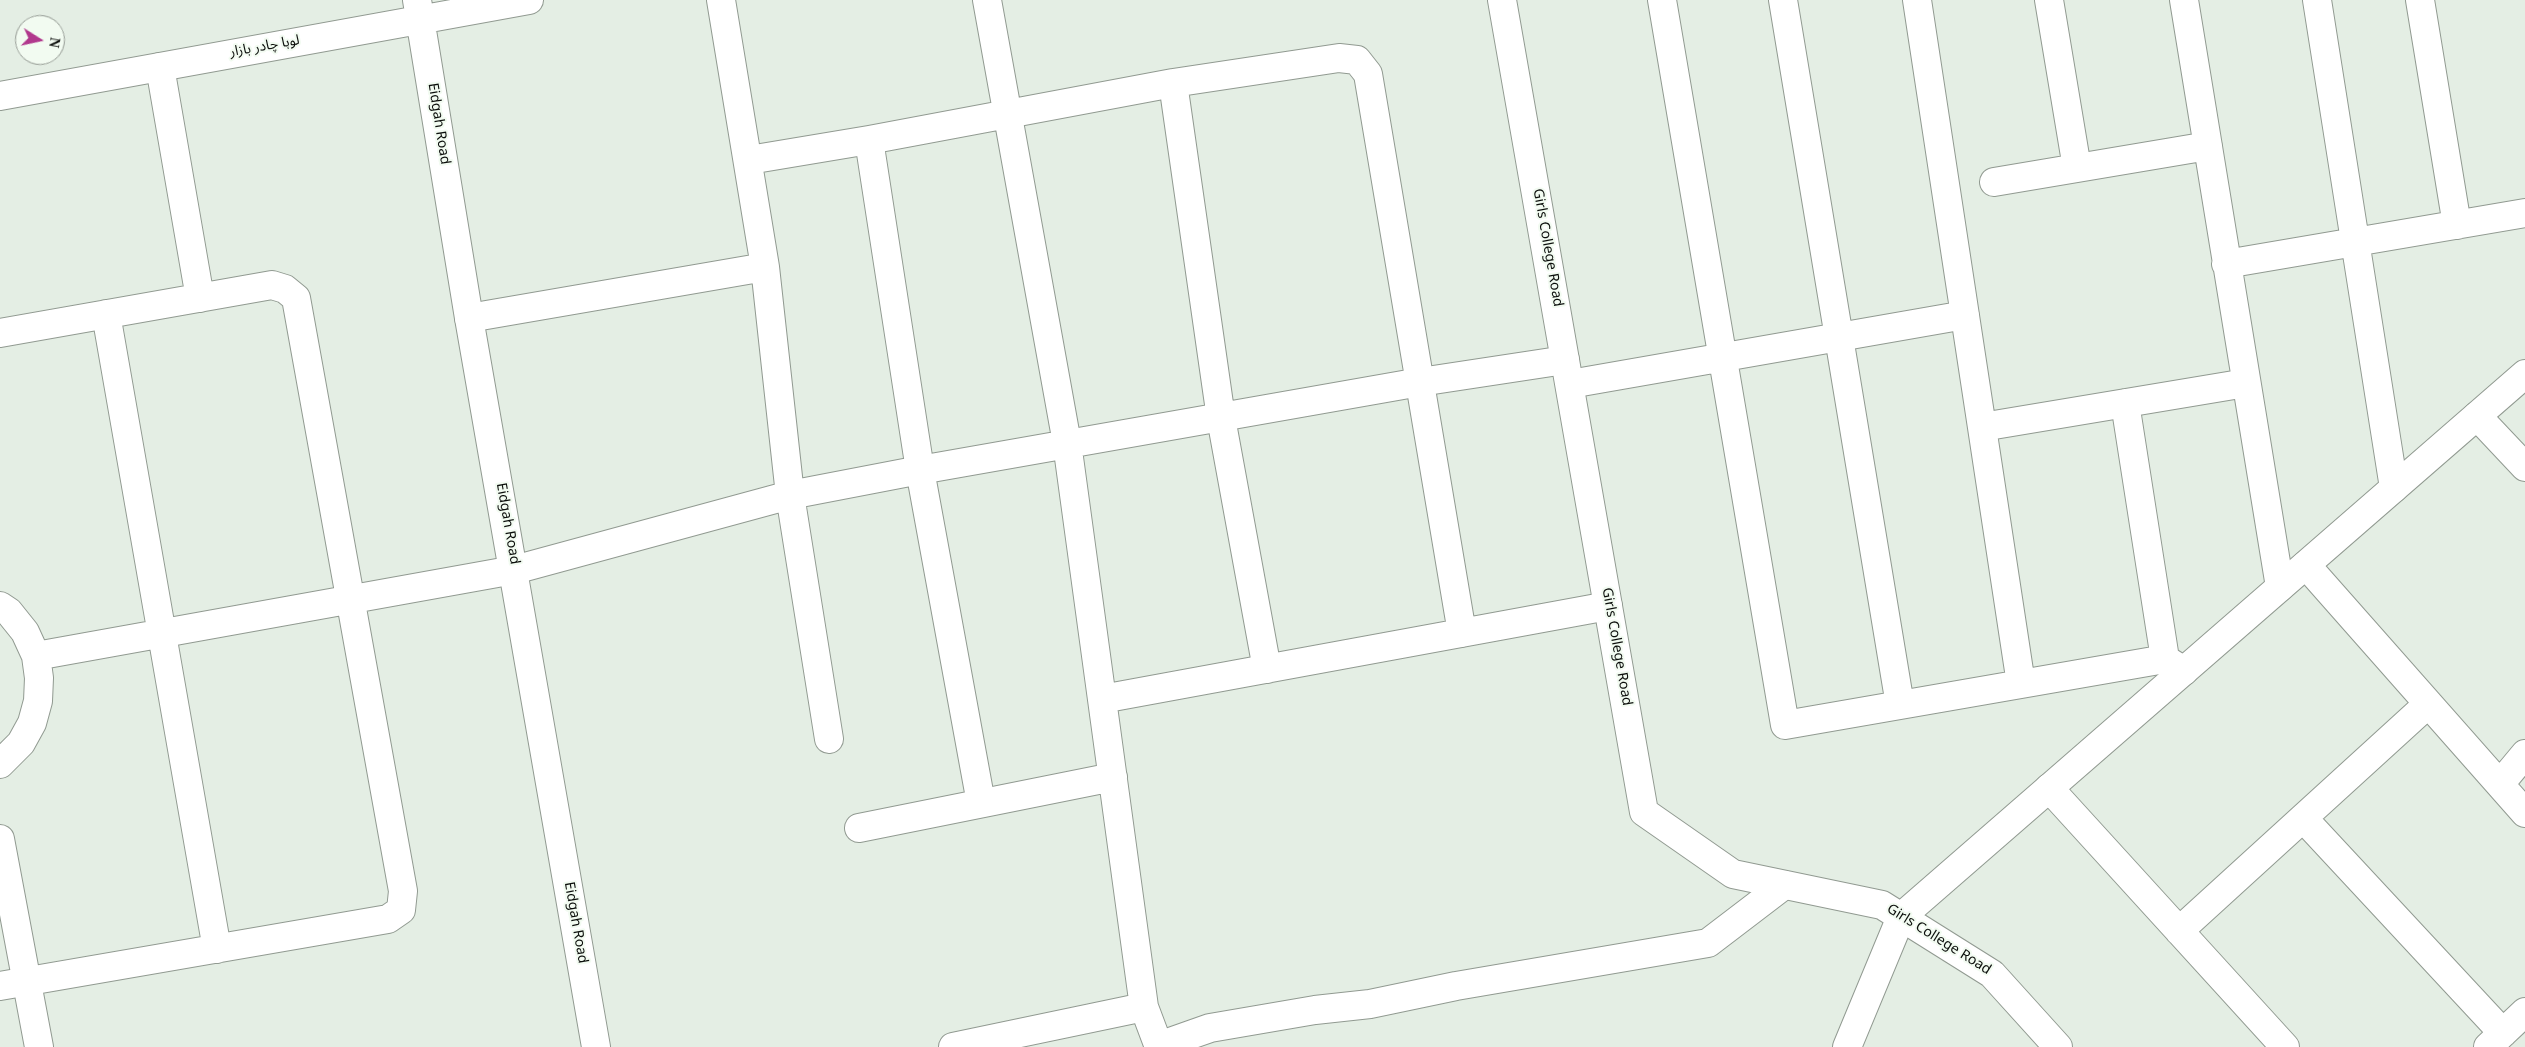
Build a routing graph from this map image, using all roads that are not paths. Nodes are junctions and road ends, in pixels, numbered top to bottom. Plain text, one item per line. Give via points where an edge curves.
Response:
1 (529, 0) edge
2 (721, 0) edge
3 (987, 0) edge
4 (1502, 0) edge
5 (1662, 0) edge
6 (1783, 0) edge
7 (1917, 0) edge
8 (2049, 0) edge
9 (2184, 0) edge
10 (2317, 0) edge
11 (2420, 0) edge
12 (418, 10) edge
13 (160, 67) junction
14 (1173, 83) junction
15 (0, 96) edge
16 (1007, 115) junction
17 (869, 140) junction
18 (2208, 146) junction
19 (749, 160) junction
20 (2077, 168) junction
21 (1994, 182) dead end
22 (2525, 213) edge
23 (2457, 225) junction
24 (2355, 242) junction
25 (2226, 264) junction
26 (766, 267) junction
27 (200, 298) junction
28 (106, 314) junction
29 (1965, 315) junction
30 (469, 318) junction
31 (0, 333) edge
32 (1839, 337) junction
33 (1723, 358) junction
34 (1567, 372) junction
35 (2525, 374) edge
36 (1420, 382) junction
37 (2246, 383) junction
38 (2125, 403) junction
39 (2477, 416) junction
40 (1221, 418) junction
41 (1982, 427) junction
42 (1068, 443) junction
43 (2525, 467) edge
44 (920, 470) junction
45 (2394, 488) junction
46 (790, 495) junction
47 (2306, 565) junction
48 (514, 570) junction
49 (2280, 587) junction
50 (349, 599) junction
51 (0, 606) edge
52 (1608, 606) junction
53 (162, 632) junction
54 (1462, 633) junction
55 (36, 656) junction
56 (2174, 665) junction
57 (1267, 669) junction
58 (2021, 684) junction
59 (1102, 700) junction
60 (2428, 704) junction
61 (1900, 705) junction
62 (829, 739) dead end
63 (2525, 754) edge
64 (0, 764) edge
65 (1113, 777) junction
66 (2500, 784) junction
67 (2049, 788) junction
68 (981, 803) junction
69 (2525, 814) edge
70 (2303, 818) junction
71 (859, 828) dead end
72 (0, 839) edge
73 (1784, 885) junction
74 (1901, 917) junction
75 (2179, 931) junction
76 (217, 949) junction
77 (27, 982) junction
78 (0, 986) edge
79 (1144, 1006) junction
80 (2525, 1012) edge
81 (2496, 1040) edge
82 (38, 1047) edge
83 (596, 1047) edge
84 (953, 1047) edge
85 (1159, 1047) edge
86 (1847, 1047) edge
87 (2058, 1047) edge
88 (2285, 1047) edge

1 - 12 street, لوہا چادر بازار
2 - 19 street
3 - 16 street
4 - 34 street, Girls College Road
5 - 33 street
6 - 32 street
7 - 29 street
8 - 20 street
9 - 18 street
10 - 24 street
11 - 23 street
12 - 13 street, لوہا چادر بازار
12 - 30 street, Eidgah Road
13 - 15 street, لوہا چادر بازار
13 - 27 street
14 - 16 street
14 - 36 street via 1339,58 1357,60 1368,74
14 - 40 street
16 - 17 street
16 - 42 street
17 - 19 street
17 - 44 street
18 - 20 street
18 - 25 street
19 - 26 street
20 - 21 street
22 - 23 street
23 - 24 street
24 - 25 street
24 - 45 street
25 - 37 street
26 - 30 street
26 - 46 street
27 - 28 street
27 - 50 street via 272,285 285,289 296,298
28 - 31 street
28 - 53 street
29 - 32 street
29 - 41 street
30 - 48 street, Eidgah Road
32 - 33 street
32 - 61 street
33 - 34 street
33 - 61 street via 1785,725
34 - 36 street
34 - 52 street, Girls College Road
35 - 39 street
36 - 40 street
36 - 54 street
37 - 38 street
37 - 49 street
38 - 41 street
38 - 56 street
39 - 43 street
39 - 45 street
40 - 42 street
40 - 57 street
41 - 58 street
42 - 44 street
42 - 59 street
44 - 46 street
44 - 68 street
45 - 47 street
46 - 48 street
46 - 62 street
47 - 49 street
47 - 60 street
48 - 50 street
48 - 83 street, Eidgah Road
49 - 56 street
50 - 53 street
50 - 76 street via 404,891 401,910 388,919
51 - 55 street via 25,632
52 - 54 street
52 - 73 street, Girls College Road via 1644,812 1733,874
53 - 55 street
53 - 76 street
54 - 57 street
55 - 64 street via 39,686 32,723 21,743
56 - 58 street
56 - 67 street
57 - 59 street
58 - 61 street
59 - 65 street
60 - 66 street
60 - 70 street
63 - 66 street
65 - 68 street
65 - 79 street
66 - 69 street
67 - 74 street
67 - 75 street
68 - 71 street
70 - 75 street
70 - 81 street
72 - 77 street
73 - 74 street, Girls College Road via 1882,905
73 - 85 street via 1708,943 1370,1004 1210,1028
74 - 86 street
74 - 87 street, Girls College Road via 1992,974
75 - 88 street
76 - 77 street
77 - 78 street
77 - 82 street
79 - 84 street
79 - 85 street
80 - 81 street

